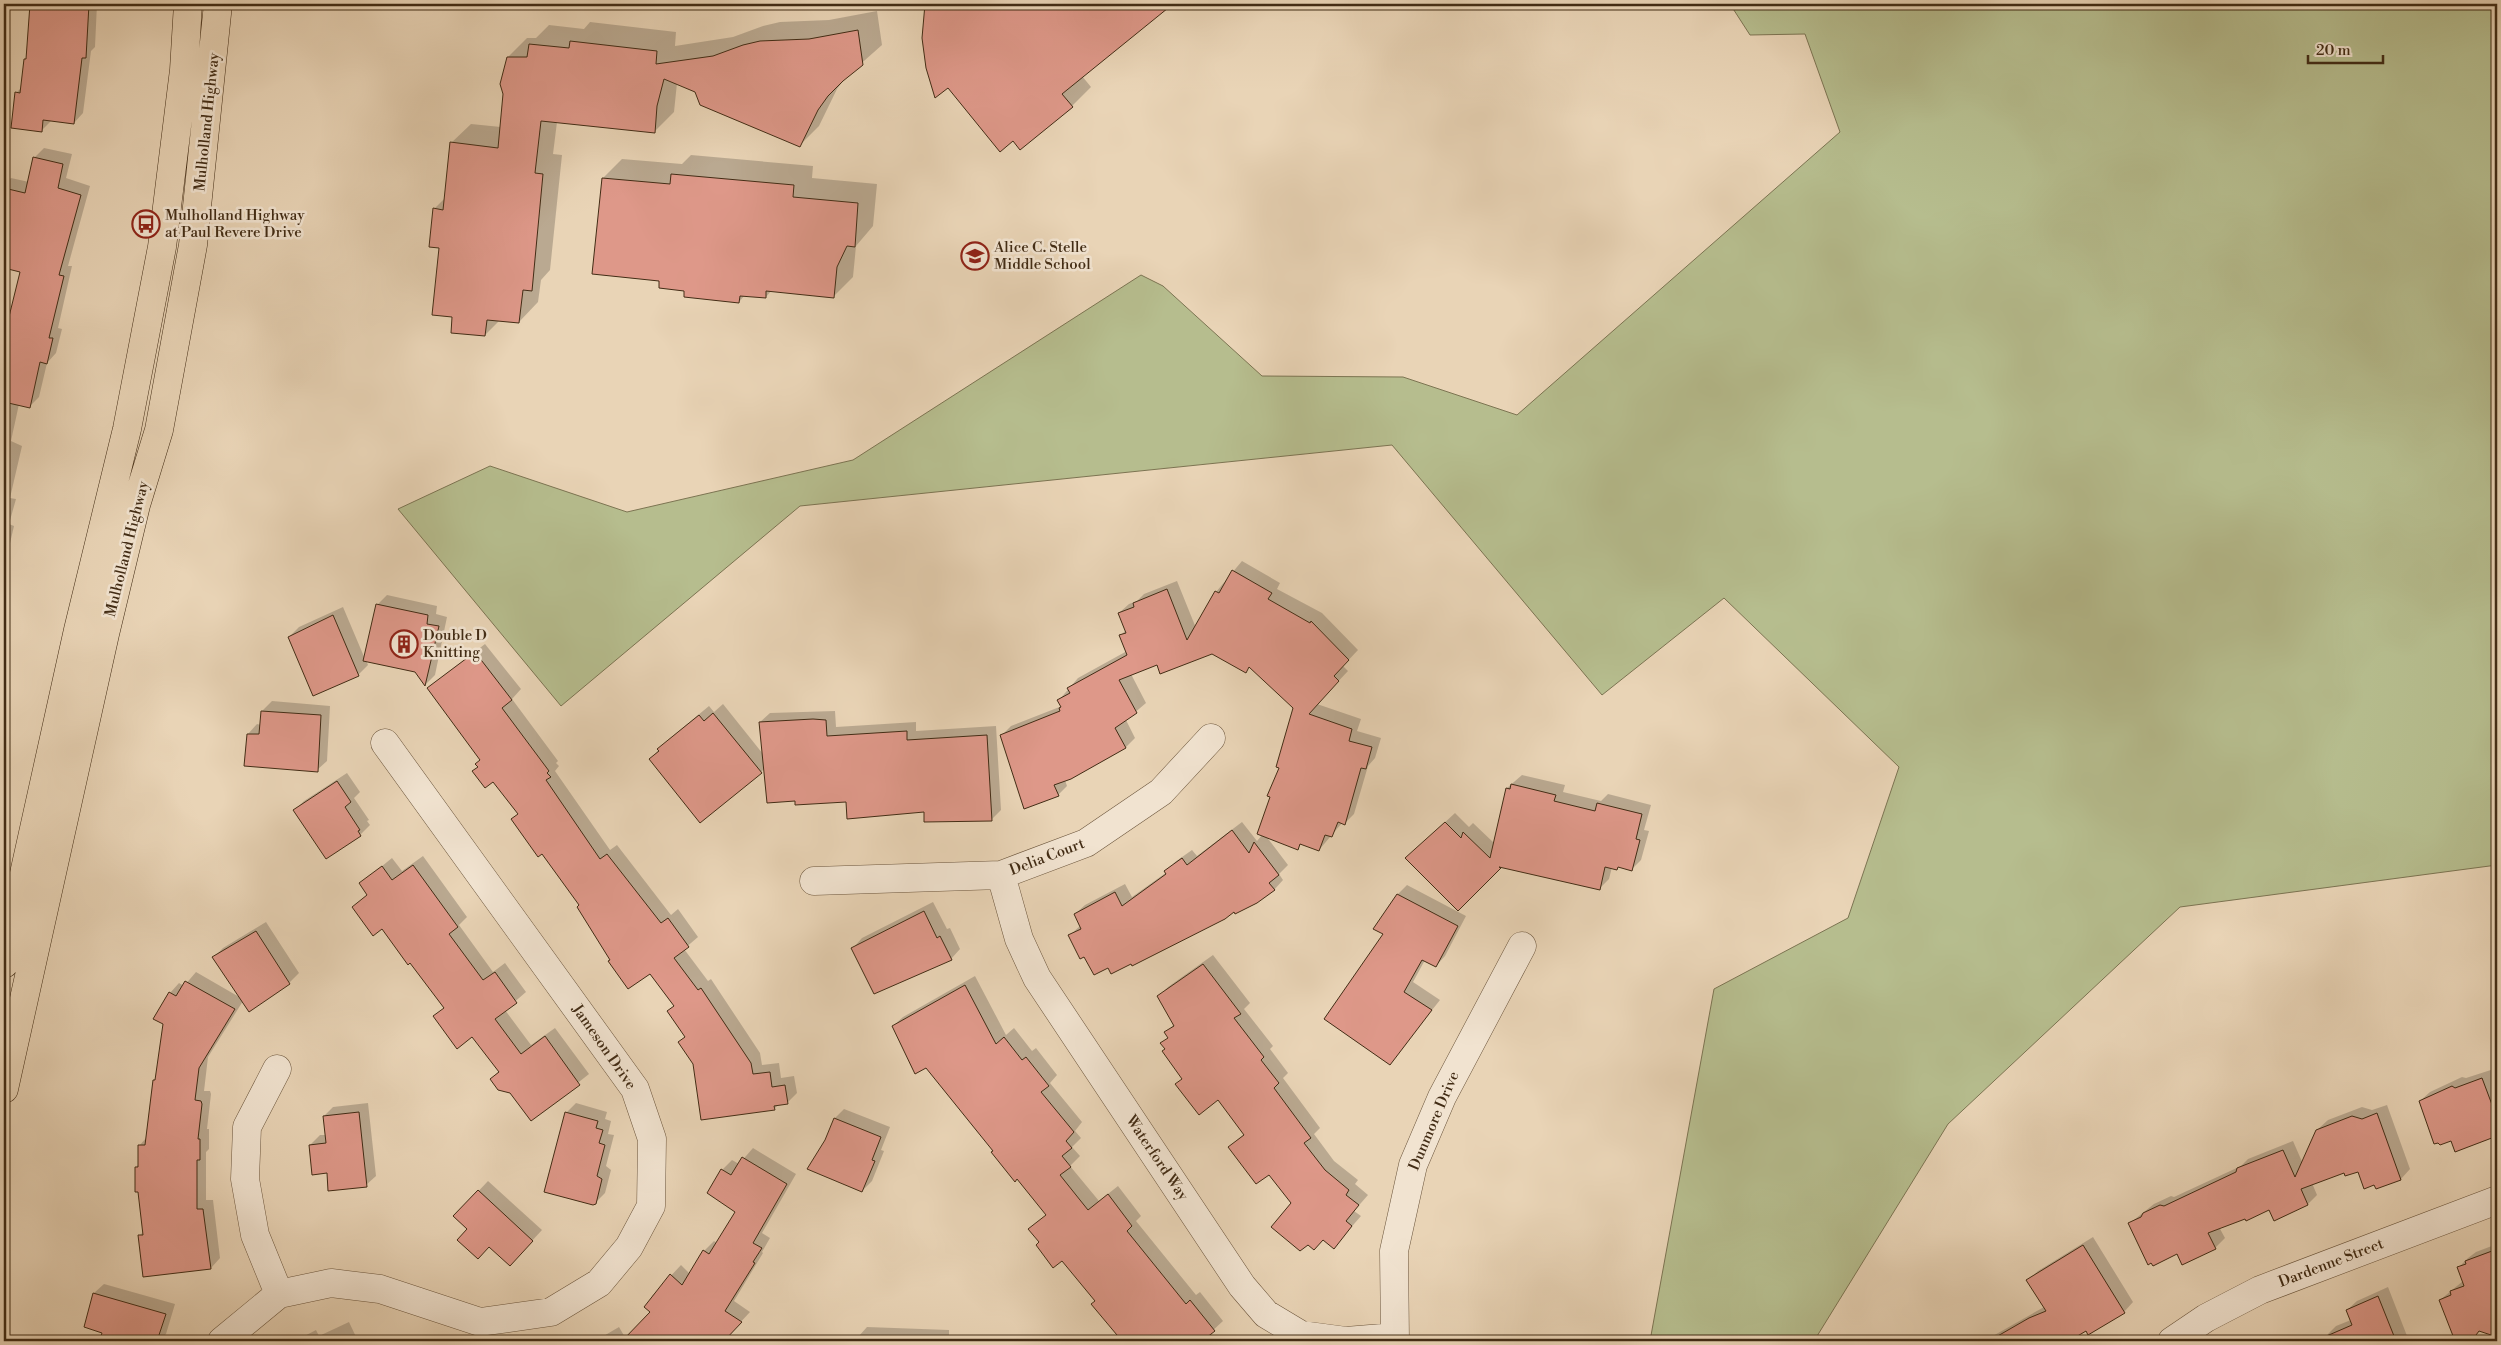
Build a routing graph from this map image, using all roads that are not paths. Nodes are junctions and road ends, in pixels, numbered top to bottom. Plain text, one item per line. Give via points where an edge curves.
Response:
1 (188, 4) edge
2 (218, 4) edge
3 (1211, 738) dead end
4 (385, 743) dead end
5 (1001, 875) junction
6 (814, 881) dead end
7 (1522, 946) dead end
8 (4, 964) edge
9 (277, 1069) dead end
10 (4, 1089) edge
11 (2497, 1200) edge
12 (279, 1294) junction
13 (1395, 1339) edge
14 (222, 1341) edge
15 (2172, 1341) edge

1 - 8 main road, Mulholland Highway via 184,70 162,247 129,419 78,630
2 - 10 main road, Mulholland Highway via 193,245 159,430 136,505 105,634
3 - 5 street, Delia Court via 1160,792 1086,842
4 - 12 street, Jameson Drive via 635,1089 652,1139 651,1206 629,1247 599,1283 551,1312 480,1322 380,1289 331,1283
5 - 6 street, Delia Court
5 - 13 street, Waterford Way via 1018,939 1037,978 1242,1286 1266,1314 1301,1335 1346,1341
7 - 13 street, Dunmore Drive via 1442,1097 1413,1165 1394,1251
9 - 12 street via 247,1127 245,1179 255,1235
11 - 15 street, Dardenne Street via 2260,1290 2206,1318
12 - 14 street, Jameson Drive

